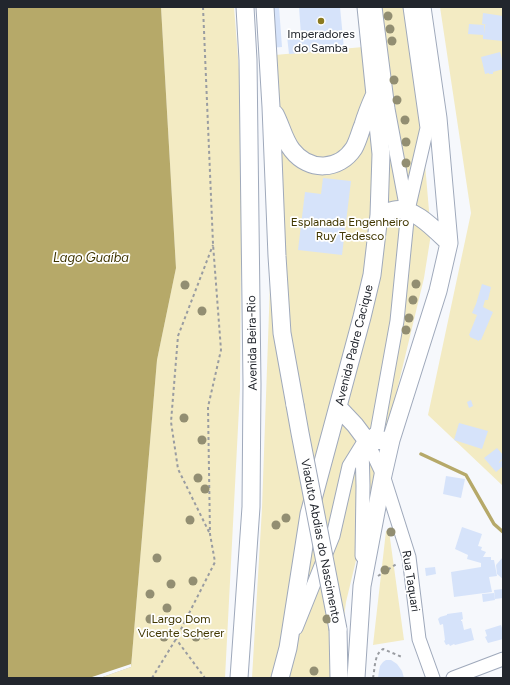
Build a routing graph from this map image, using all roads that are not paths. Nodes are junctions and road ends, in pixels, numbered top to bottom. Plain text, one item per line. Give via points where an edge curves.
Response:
1 (245, 7) edge
2 (266, 7) edge
3 (366, 7) edge
4 (376, 7) edge
5 (410, 7) edge
6 (422, 7) edge
7 (375, 91) junction
8 (272, 106) junction
9 (438, 118) junction
10 (408, 210) junction
11 (380, 215) junction
12 (449, 243) junction
13 (338, 407) junction
14 (391, 440) junction
15 (365, 443) junction
16 (382, 475) junction
17 (362, 586) junction
18 (288, 648) junction
19 (503, 659) edge
20 (239, 678) edge
21 (280, 678) edge
22 (339, 678) edge
23 (356, 678) edge
24 (433, 678) edge
25 (453, 678) edge

1 - 20 main road, Avenida Beira-Rio via 248,60 252,384 250,507
2 - 8 main road
3 - 7 main road, Avenida Padre Cacique
4 - 10 street via 388,109
5 - 10 street via 427,128
6 - 9 main road
7 - 8 main road via 355,146 339,162 324,167 310,164 293,151
7 - 10 street
7 - 11 main road, Avenida Padre Cacique via 381,154
8 - 22 main road, Viaduto Abdias do Nascimento, bridge via 276,256 282,333 338,629
9 - 10 street
9 - 12 main road
10 - 11 main road via 395,210
10 - 12 main road
10 - 15 street via 397,322 377,432
11 - 13 main road, Avenida Padre Cacique via 372,275
12 - 14 main road via 438,291
13 - 15 main road via 355,425
13 - 18 main road, Avenida Padre Cacique via 309,514
14 - 15 main road
14 - 16 main road
15 - 16 street, Rua Taquari
15 - 17 street
15 - 18 street via 348,466 333,536
16 - 17 main road
16 - 24 street, Rua Taquari via 409,557 419,639
17 - 23 main road
18 - 21 main road, Avenida Padre Cacique
19 - 25 street

